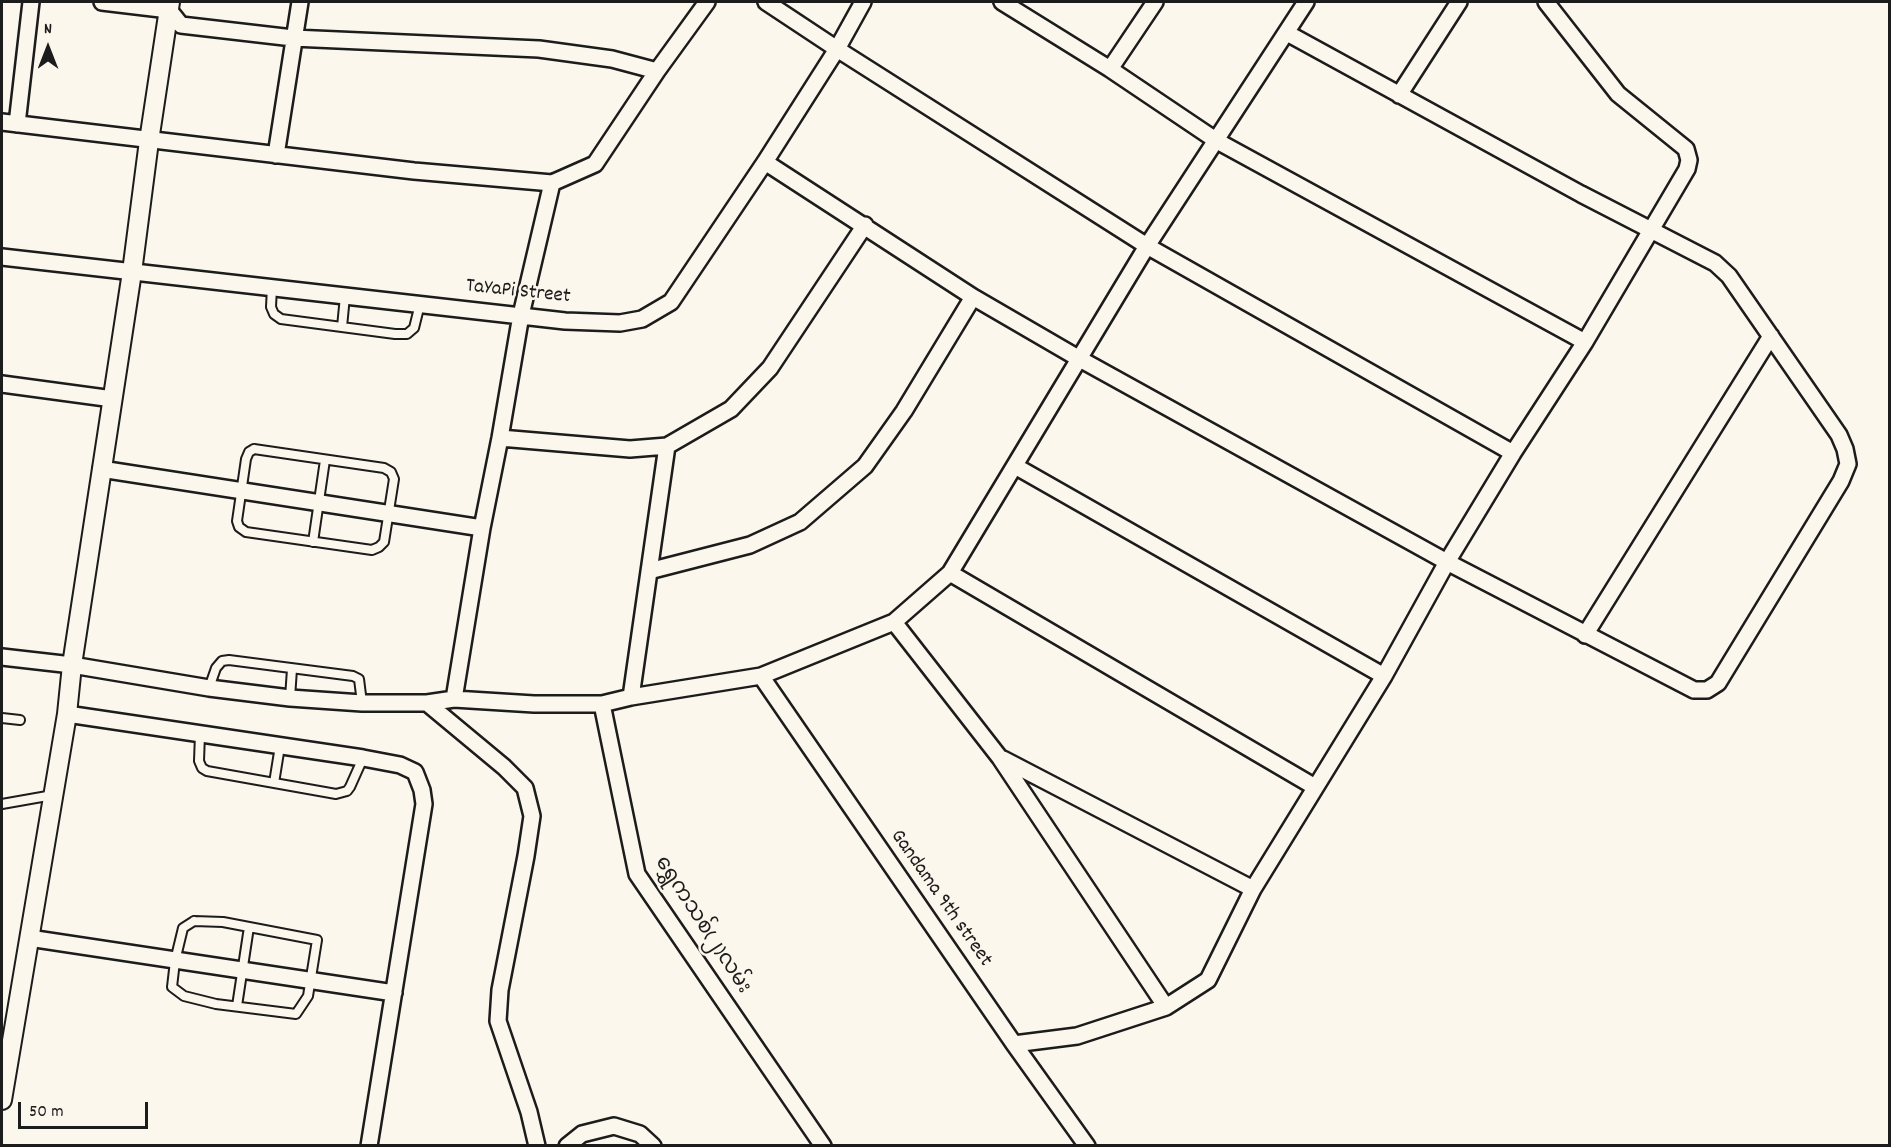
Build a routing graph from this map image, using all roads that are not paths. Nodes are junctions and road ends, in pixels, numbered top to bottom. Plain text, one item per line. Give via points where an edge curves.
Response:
1 (31, 2) edge
2 (102, 2) edge
3 (300, 2) edge
4 (707, 2) edge
5 (766, 2) edge
6 (863, 2) edge
7 (1002, 2) edge
8 (1155, 2) edge
9 (1306, 2) edge
10 (1459, 2) edge
11 (1546, 2) edge
12 (169, 6) edge
13 (1287, 33) junction
14 (293, 38) junction
15 (837, 49) junction
16 (1110, 69) junction
17 (657, 71) junction
18 (1399, 95) junction
19 (9, 123) edge
20 (149, 141) junction
21 (1216, 141) junction
22 (276, 155) junction
23 (765, 162) junction
24 (552, 183) junction
25 (865, 225) junction
26 (1651, 230) junction
27 (1147, 246) junction
28 (2, 257) edge
29 (132, 272) junction
30 (272, 287) junction
31 (345, 296) junction
32 (973, 297) junction
33 (420, 304) junction
34 (521, 315) junction
35 (342, 327) junction
36 (1771, 336) junction
37 (1584, 342) junction
38 (1078, 358) junction
39 (2, 384) edge
40 (113, 399) junction
41 (500, 438) junction
42 (667, 446) junction
43 (1513, 453) junction
44 (325, 459) junction
45 (1015, 466) junction
46 (101, 469) junction
47 (240, 491) junction
48 (319, 503) junction
49 (390, 513) junction
50 (482, 528) junction
51 (313, 542) junction
52 (1448, 562) junction
53 (649, 571) junction
54 (950, 573) junction
55 (894, 622) junction
56 (1585, 635) junction
57 (2, 657) edge
58 (72, 665) junction
59 (292, 669) junction
60 (761, 676) junction
61 (1384, 676) junction
62 (209, 688) junction
63 (631, 697) junction
64 (290, 698) junction
65 (454, 699) junction
66 (362, 703) junction
67 (427, 703) junction
68 (602, 704) junction
69 (67, 714) junction
70 (2, 718) edge
71 (20, 720) dead end
72 (200, 734) junction
73 (280, 746) junction
74 (363, 758) junction
75 (1000, 758) junction
76 (274, 783) junction
77 (1315, 787) junction
78 (53, 795) junction
79 (2, 804) edge
80 (1253, 889) junction
81 (249, 927) junction
82 (29, 938) junction
83 (175, 961) junction
84 (242, 970) junction
85 (310, 981) junction
86 (393, 993) junction
87 (237, 1006) junction
88 (1166, 1007) junction
89 (7, 1035) edge
90 (1014, 1044) junction
91 (2, 1100) edge
92 (369, 1146) edge
93 (537, 1146) edge
94 (567, 1146) edge
95 (653, 1146) edge
96 (823, 1146) edge
97 (1087, 1146) edge

1 - 19 street
2 - 12 street
3 - 14 street
4 - 17 street
5 - 15 street
6 - 15 street, TaYaPi Street
7 - 16 street
8 - 16 street
9 - 13 street
10 - 18 street
11 - 26 street via 1618,94 1686,149 1687,170
12 - 14 street via 181,25
12 - 20 street
13 - 18 street
13 - 21 street
14 - 17 street via 539,49 612,59
14 - 22 street
15 - 23 street, TaYaPi Street
15 - 27 street
16 - 21 street
17 - 24 street via 595,164
18 - 26 street
19 - 20 street
20 - 22 street
20 - 29 street
21 - 27 street
21 - 37 street
22 - 24 street
23 - 25 street
23 - 34 street, TaYaPi Street via 671,302 642,319 620,323
24 - 34 street
25 - 32 street
25 - 42 street via 770,368 731,409
26 - 36 street via 1715,263 1729,276
26 - 37 street
27 - 38 street
27 - 43 street
28 - 29 street, TaYaPi Street
29 - 30 street, TaYaPi Street
29 - 40 street
30 - 31 street, TaYaPi Street
30 - 35 lane via 271,307 281,319
31 - 33 street, TaYaPi Street
31 - 35 lane
32 - 38 street
32 - 53 street via 904,411 865,466 800,522 750,545
33 - 34 street, TaYaPi Street
33 - 35 lane via 414,328 407,333
34 - 41 street
36 - 56 street
36 - 56 street via 1839,435 1848,464 1718,683 1707,690 1694,690
37 - 43 street
38 - 45 street
38 - 52 street
39 - 40 street
40 - 46 street
41 - 42 street via 630,449
41 - 50 street
42 - 53 street
43 - 52 street
44 - 47 lane via 254,449 246,459
44 - 48 lane
44 - 49 lane via 391,472 394,479
45 - 54 street
45 - 61 street
46 - 47 street
46 - 58 street
47 - 48 street
47 - 51 lane via 237,521 246,532
48 - 49 street
48 - 51 lane
49 - 50 street
49 - 51 lane via 379,548
50 - 65 street
52 - 56 street
52 - 61 street
53 - 63 street
54 - 55 street
54 - 77 street
55 - 60 street
55 - 75 street
57 - 58 street
58 - 62 street
58 - 69 street
59 - 62 lane via 222,661
59 - 64 lane
59 - 66 lane via 353,676 360,683
60 - 63 street
60 - 90 street, Gandama 9th street
61 - 77 street
62 - 64 street
63 - 68 street
64 - 66 street
65 - 67 street
65 - 68 street
66 - 67 street
67 - 93 street via 525,788 532,816 500,990 498,1021
68 - 96 street, ရွှေကသစ်(၂)လမ်း via 637,873
69 - 72 street
69 - 78 street
70 - 71 lane
72 - 73 street
72 - 76 lane via 202,768
73 - 74 street
73 - 76 lane
74 - 76 lane via 350,787 336,794
74 - 86 street via 415,772 424,804
75 - 80 street
75 - 88 street
77 - 80 street
78 - 79 lane
78 - 82 street
80 - 88 street via 1208,980
81 - 83 lane via 195,921 183,928
81 - 84 lane
81 - 85 lane via 317,940
82 - 83 street
82 - 89 street
83 - 84 street
83 - 87 lane via 172,987 184,996
84 - 85 street
84 - 87 lane
85 - 86 street
85 - 87 lane via 308,996 296,1014
86 - 92 street
88 - 90 street via 1077,1036
89 - 91 street
90 - 97 street, Gandama 9th street
94 - 95 street via 582,1134 614,1126 640,1134

